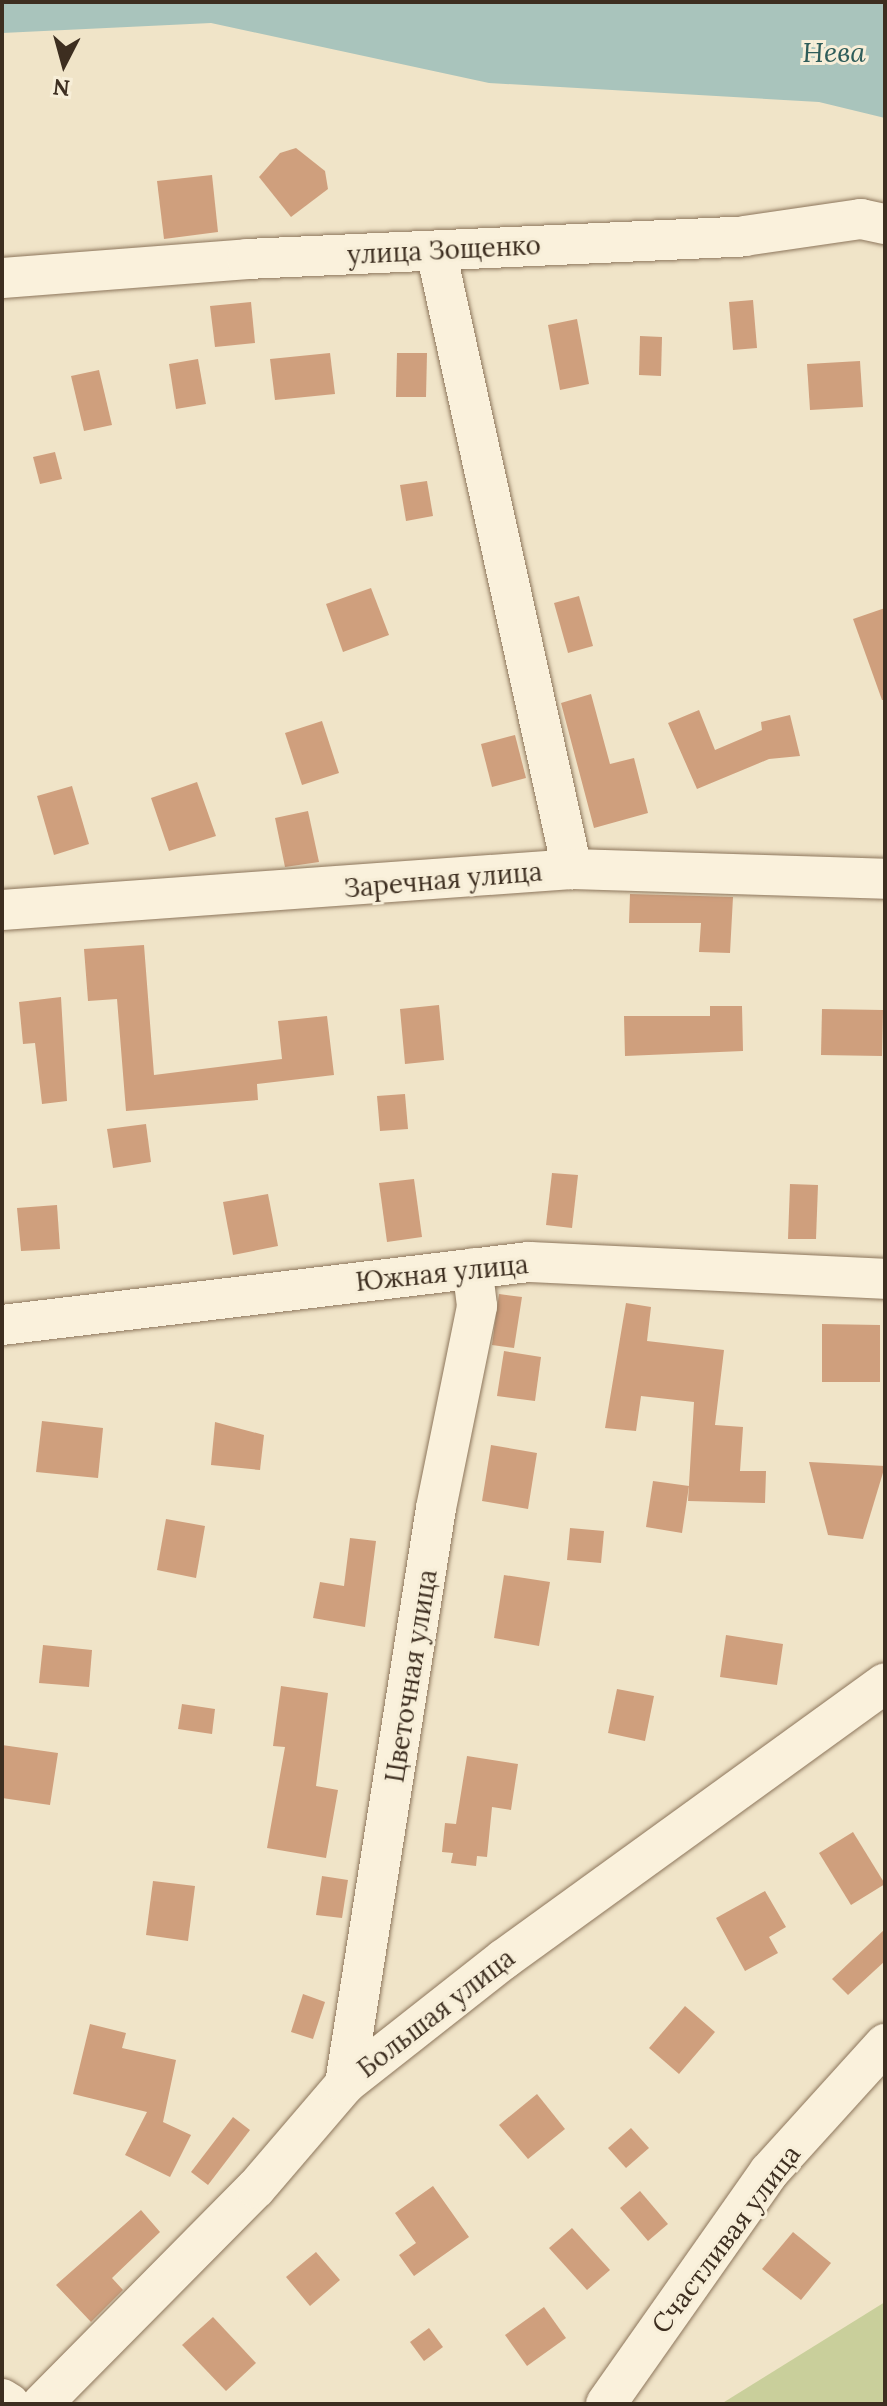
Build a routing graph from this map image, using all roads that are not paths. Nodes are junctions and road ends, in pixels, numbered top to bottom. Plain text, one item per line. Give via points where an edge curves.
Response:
1 (885, 224) edge
2 (436, 251) junction
3 (2, 278) edge
4 (572, 869) junction
5 (885, 879) edge
6 (2, 910) edge
7 (472, 1268) junction
8 (885, 1279) edge
9 (3, 1333) edge
10 (885, 1683) edge
11 (885, 2044) edge
12 (345, 2084) junction
13 (2, 2399) edge
14 (10, 2404) edge
15 (42, 2404) edge
16 (606, 2404) edge

1 - 2 street, улица Зощенко via 861,219 744,236
2 - 3 street, улица Зощенко
2 - 4 street
4 - 5 street, Заречная улица
4 - 6 street, Заречная улица
7 - 8 street, Южная улица via 529,1262
7 - 9 street, Южная улица
7 - 12 street, Цветочная улица via 477,1306 436,1508
10 - 12 street, Большая улица via 504,1959
11 - 16 street, Счастливая улица via 769,2172
12 - 15 street, Большая улица via 256,2188
13 - 14 street

